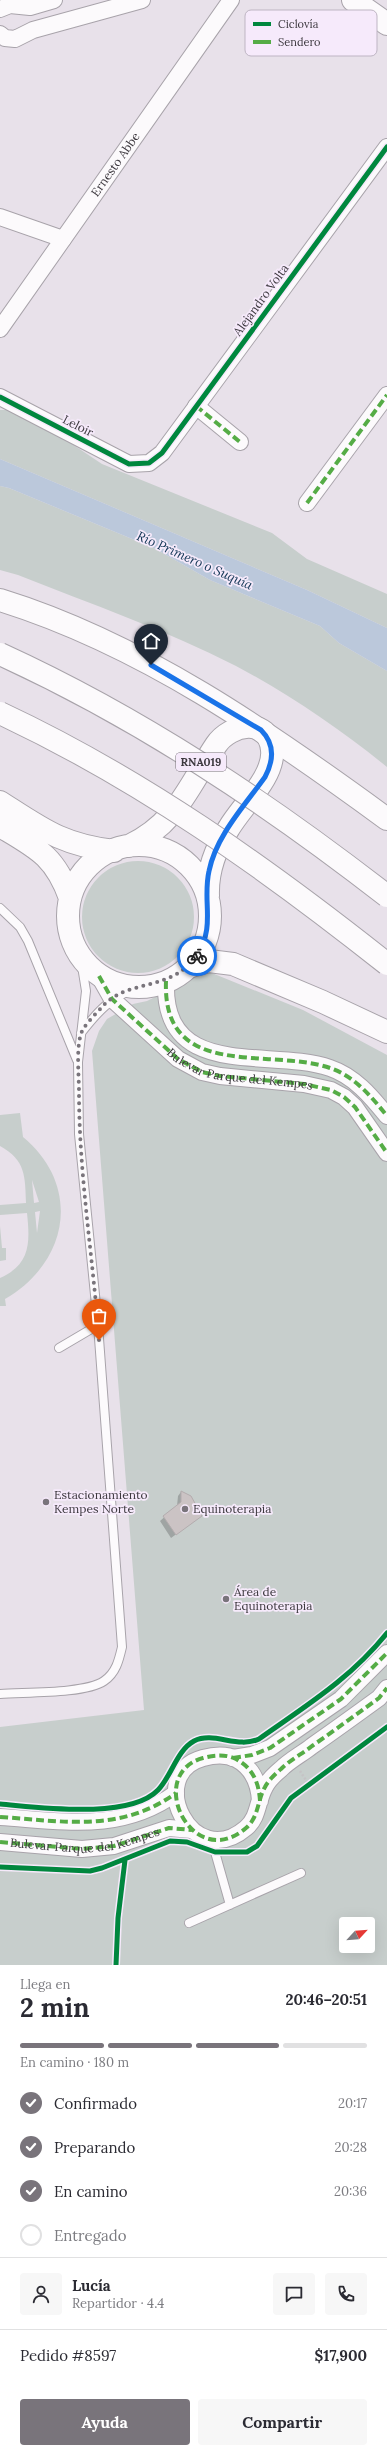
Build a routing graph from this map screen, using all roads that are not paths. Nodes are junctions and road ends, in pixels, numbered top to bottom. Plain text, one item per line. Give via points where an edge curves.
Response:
1 (54, 0) edge
2 (142, 0) edge
3 (231, 0) edge
4 (353, 0) edge
5 (0, 9) edge
6 (367, 10) edge
7 (377, 17) edge
8 (387, 24) edge
9 (0, 34) edge
10 (387, 147) edge
11 (0, 217) edge
12 (63, 239) junction
13 (0, 329) edge
14 (387, 396) edge
15 (0, 397) edge
16 (196, 406) junction
17 (240, 442) dead end
18 (149, 463) joint
19 (307, 503) dead end
20 (0, 600) edge
21 (0, 654) edge
22 (0, 713) edge
23 (261, 730) junction
24 (0, 802) edge
25 (387, 819) edge
26 (0, 826) edge
27 (120, 849) junction
28 (387, 896) edge
29 (70, 898) junction
30 (208, 899) junction
31 (0, 908) edge
32 (81, 960) junction
33 (387, 964) edge
34 (188, 967) junction
35 (99, 976) junction
36 (166, 981) junction
37 (137, 987) junction
38 (112, 999) junction
39 (387, 1032) edge
40 (81, 1034) junction
41 (78, 1062) junction
42 (387, 1116) edge
43 (387, 1153) edge
44 (98, 1325) junction
45 (59, 1348) dead end
46 (387, 1653) edge
47 (387, 1688) edge
48 (0, 1694) edge
49 (233, 1758) junction
50 (176, 1793) junction
51 (260, 1801) junction
52 (0, 1817) edge
53 (192, 1830) junction
54 (215, 1839) junction
55 (0, 1842) edge
56 (301, 1874) dead end
57 (230, 1905) junction
58 (190, 1923) dead end

1 - 5 street via 30,7 10,5
2 - 9 street via 33,30 15,39 5,38
3 - 12 street, Ernesto Abbe
4 - 6 main road
7 - 8 main road
10 - 16 street, Alejandro Volta
11 - 12 street
12 - 13 street, Ernesto Abbe
14 - 19 street
15 - 18 street, Leloir via 129,464
16 - 17 street
16 - 18 street, Alejandro Volta via 162,453
20 - 23 main road via 82,631 161,671
21 - 28 main road, RNA019, bridge via 101,703 183,751 300,830
22 - 33 main road, bridge via 70,748 191,820 285,885
23 - 25 main road
23 - 27 main road via 246,726 237,728 222,738 169,817 152,834
23 - 30 main road via 267,736 272,750 270,768 229,828 212,859 207,880
24 - 27 main road via 65,841 86,847
26 - 29 main road via 47,857 62,877
27 - 29 main road via 92,863 76,884
27 - 30 main road via 150,846 181,858 197,874
29 - 32 main road via 69,931
30 - 34 main road via 207,937 197,957
31 - 41 lane via 20,927 28,941
32 - 35 main road
32 - 40 lane via 86,990
34 - 36 main road
34 - 39 main road via 209,961 232,964
35 - 37 main road via 112,982
35 - 38 street, Bulevar Parque del Kempes
36 - 37 main road
36 - 42 street, Bulevar Parque del Kempes via 165,1003 171,1020 181,1034 197,1045 218,1054 303,1062 328,1067 353,1080 370,1095
37 - 38 lane
38 - 40 lane via 102,1007
38 - 43 street, Bulevar Parque del Kempes via 178,1060 202,1072 304,1084 337,1093 360,1113
40 - 41 lane
41 - 44 lane via 79,1134
44 - 45 lane
44 - 48 lane via 122,1647 117,1667 104,1681 86,1688
46 - 49 street, Bulevar Parque del Kempes via 342,1698 270,1748 252,1755
47 - 51 street via 379,1698 281,1769 265,1787
49 - 50 street, Bulevar Parque del Kempes via 222,1755 200,1758 184,1772
49 - 51 street via 242,1763 256,1780
50 - 52 street, Bulevar Parque del Kempes via 152,1809 117,1820 83,1822
50 - 53 street, Bulevar Parque del Kempes via 179,1814
51 - 54 street via 250,1825 228,1838
53 - 54 street, Bulevar Parque del Kempes
53 - 55 street, Bulevar Parque del Kempes via 169,1828 114,1846 82,1849
54 - 57 lane via 215,1852
56 - 57 lane
57 - 58 lane

